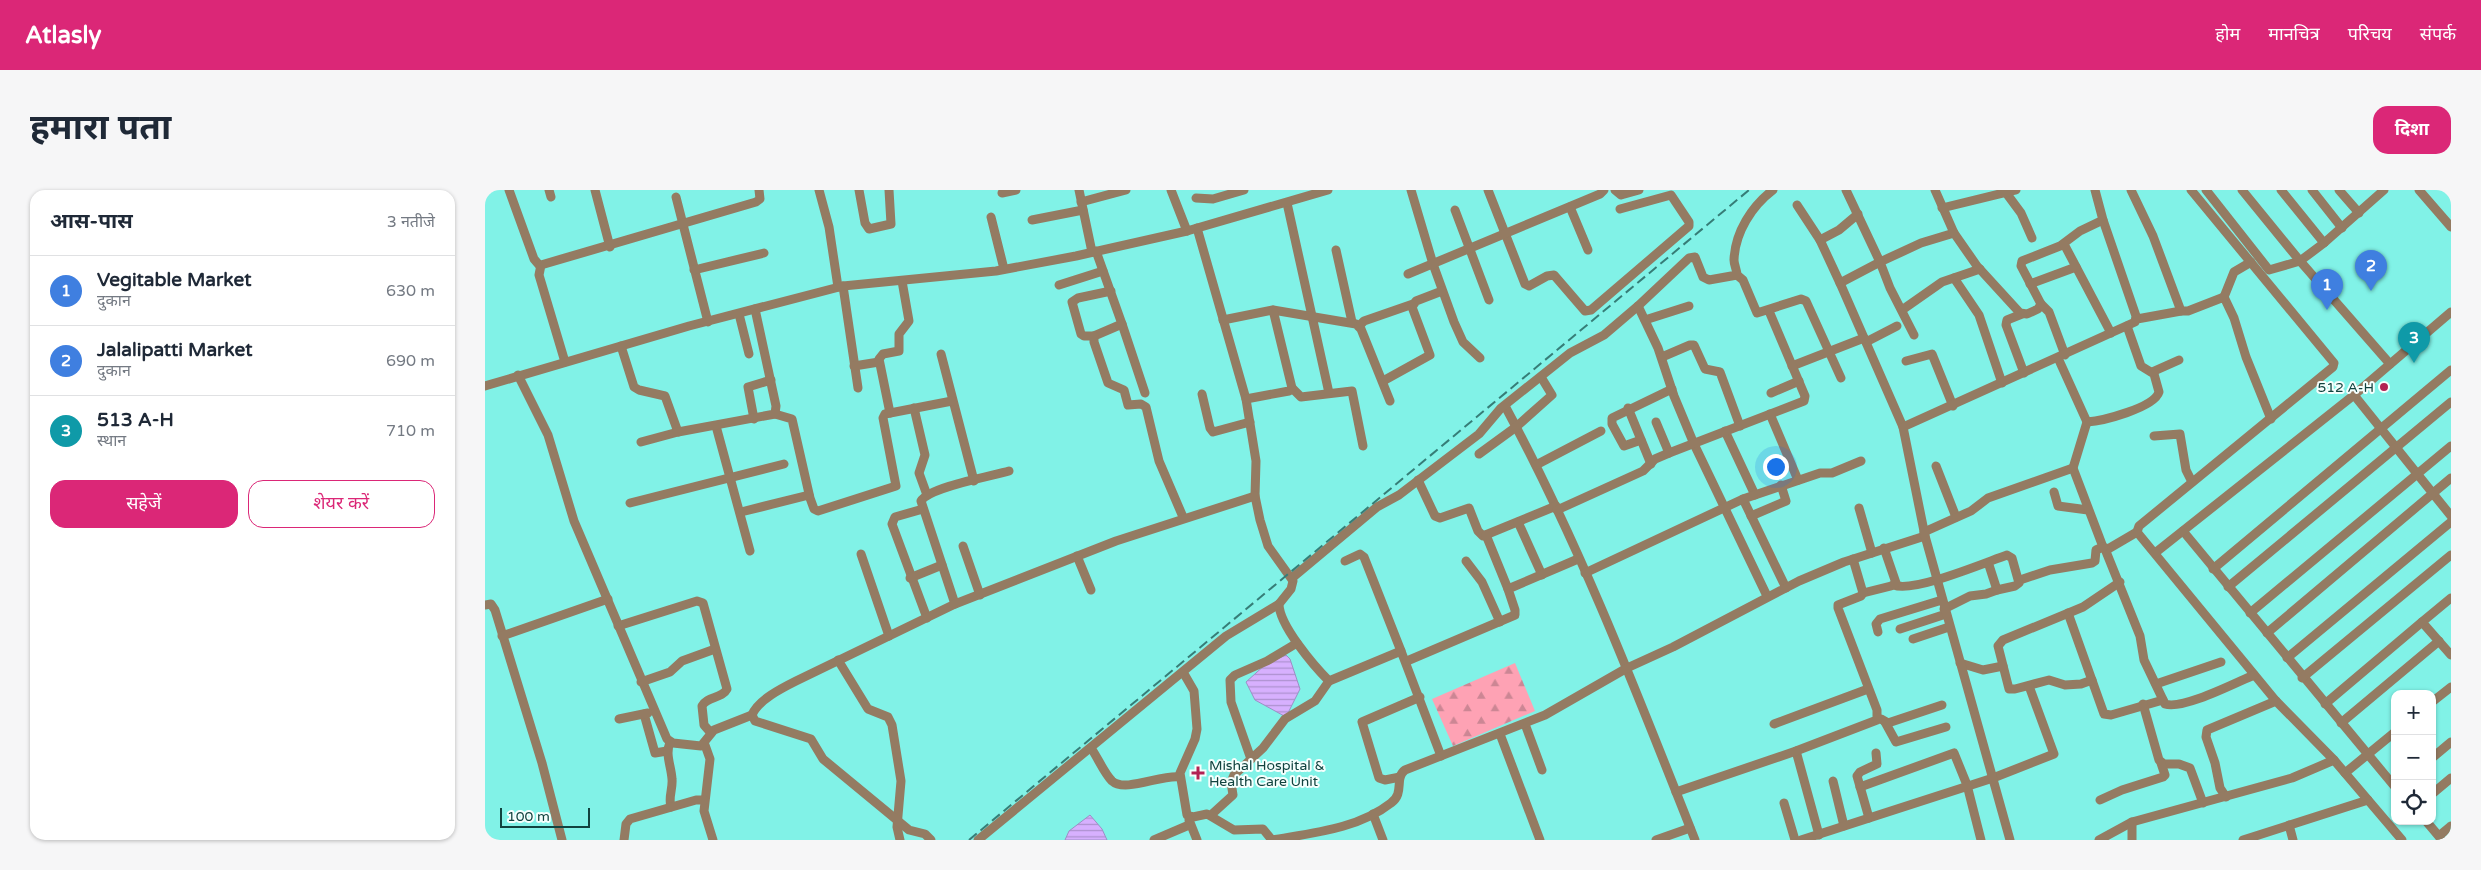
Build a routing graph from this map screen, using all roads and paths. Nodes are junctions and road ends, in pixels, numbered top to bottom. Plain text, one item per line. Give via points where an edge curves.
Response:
1 (509, 190) edge
2 (595, 190) edge
3 (759, 190) edge
4 (819, 190) edge
5 (859, 190) edge
6 (889, 190) edge
7 (1016, 190) edge
8 (1079, 190) edge
9 (1125, 190) edge
10 (1171, 190) edge
11 (1243, 190) edge
12 (1328, 190) edge
13 (1411, 190) edge
14 (1488, 190) edge
15 (1604, 190) edge
16 (1615, 190) edge
17 (1635, 190) edge
18 (1773, 190) edge
19 (1846, 190) edge
20 (1935, 190) edge
21 (2016, 190) edge
22 (2095, 190) edge
23 (2131, 190) edge
24 (2191, 190) edge
25 (2206, 190) edge
26 (2243, 190) edge
27 (2281, 190) edge
28 (2312, 190) edge
29 (2339, 190) edge
30 (2385, 190) edge
31 (2419, 190) edge
32 (2005, 191) edge
33 (1002, 193) dead end
34 (2374, 193) edge
35 (676, 197) dead end
36 (1195, 198) dead end
37 (1287, 203) junction
38 (1797, 205) dead end
39 (1082, 206) junction
40 (1570, 207) junction
41 (1942, 208) junction
42 (1620, 209) dead end
43 (1455, 210) dead end
44 (2359, 213) junction
45 (1857, 214) junction
46 (991, 217) dead end
47 (1032, 220) dead end
48 (2103, 220) junction
49 (682, 224) junction
50 (1197, 228) junction
51 (2342, 228) junction
52 (2451, 228) edge
53 (1187, 231) junction
54 (1504, 233) junction
55 (1954, 233) junction
56 (2032, 238) dead end
57 (1820, 240) junction
58 (2324, 243) junction
59 (2064, 244) junction
60 (610, 246) junction
61 (1469, 248) junction
62 (1336, 250) dead end
63 (1588, 250) dead end
64 (1094, 252) junction
65 (764, 253) dead end
66 (2300, 261) junction
67 (1880, 262) junction
68 (2251, 262) junction
69 (1433, 264) junction
70 (540, 266) junction
71 (2076, 267) junction
72 (1004, 269) junction
73 (1980, 269) junction
74 (695, 270) junction
75 (1103, 271) junction
76 (1408, 274) dead end
77 (1737, 275) junction
78 (1954, 278) junction
79 (902, 281) junction
80 (1841, 283) junction
81 (2031, 284) junction
82 (1059, 285) dead end
83 (840, 287) junction
84 (1443, 290) junction
85 (1111, 291) junction
86 (2225, 297) junction
87 (1489, 300) dead end
88 (1413, 304) junction
89 (2041, 304) junction
90 (1638, 306) junction
91 (1689, 306) dead end
92 (755, 309) junction
93 (1273, 310) junction
94 (1902, 310) junction
95 (2181, 310) junction
96 (1769, 311) junction
97 (2451, 312) edge
98 (739, 314) junction
99 (2022, 314) junction
100 (1313, 315) junction
101 (2137, 319) junction
102 (1223, 320) junction
103 (1645, 320) junction
104 (708, 322) junction
105 (1122, 324) junction
106 (1355, 324) junction
107 (1897, 326) dead end
108 (2127, 326) junction
109 (2111, 333) junction
110 (1095, 336) junction
111 (1914, 336) dead end
112 (1865, 340) junction
113 (621, 346) junction
114 (1828, 353) junction
115 (749, 354) dead end
116 (941, 354) dead end
117 (1662, 357) junction
118 (2061, 357) junction
119 (1480, 358) dead end
120 (2179, 360) dead end
121 (1906, 361) dead end
122 (565, 362) junction
123 (879, 362) junction
124 (2389, 364) junction
125 (854, 366) junction
126 (1792, 366) junction
127 (2451, 370) edge
128 (2152, 372) junction
129 (2024, 373) junction
130 (519, 375) junction
131 (1541, 377) junction
132 (1841, 378) dead end
133 (771, 380) junction
134 (1383, 381) junction
135 (1799, 382) junction
136 (2003, 383) junction
137 (485, 386) edge
138 (858, 388) dead end
139 (1292, 388) junction
140 (1672, 388) junction
141 (1145, 393) dead end
142 (1329, 393) junction
143 (1771, 393) dead end
144 (1202, 394) dead end
145 (2354, 395) junction
146 (1247, 399) junction
147 (952, 400) junction
148 (1390, 401) dead end
149 (2451, 402) edge
150 (1505, 406) junction
151 (1953, 406) junction
152 (914, 408) junction
153 (1628, 408) junction
154 (890, 412) junction
155 (775, 414) junction
156 (1770, 414) junction
157 (754, 419) junction
158 (2271, 419) junction
159 (1250, 422) junction
160 (1656, 422) dead end
161 (2087, 422) junction
162 (716, 426) junction
163 (1740, 426) junction
164 (1516, 427) junction
165 (1903, 427) junction
166 (2380, 429) junction
167 (1601, 431) dead end
168 (1725, 431) junction
169 (678, 432) junction
170 (2154, 436) dead end
171 (1641, 440) junction
172 (641, 442) dead end
173 (1693, 444) junction
174 (1363, 446) dead end
175 (2451, 446) edge
176 (2395, 448) junction
177 (1669, 453) junction
178 (1479, 454) dead end
179 (1861, 461) dead end
180 (784, 464) dead end
181 (1651, 464) junction
182 (1536, 465) junction
183 (1936, 466) dead end
184 (2073, 468) junction
185 (1009, 471) dead end
186 (2417, 474) junction
187 (731, 477) junction
188 (2451, 478) edge
189 (1418, 480) junction
190 (1798, 480) junction
191 (974, 481) junction
192 (2192, 482) junction
193 (1781, 485) junction
194 (2054, 492) dead end
195 (2432, 494) junction
196 (809, 495) junction
197 (927, 495) junction
198 (1755, 495) junction
199 (1255, 496) junction
200 (1743, 499) junction
201 (630, 503) dead end
202 (923, 508) junction
203 (1557, 508) junction
204 (1725, 508) junction
205 (1859, 508) dead end
206 (2088, 510) junction
207 (741, 512) junction
208 (1751, 516) junction
209 (2451, 516) edge
210 (1183, 517) junction
211 (1957, 517) junction
212 (1517, 522) junction
213 (2451, 522) edge
214 (2183, 531) junction
215 (2137, 532) junction
216 (1925, 534) junction
217 (1487, 535) junction
218 (963, 546) dead end
219 (1884, 548) junction
220 (2104, 548) junction
221 (750, 551) dead end
222 (1872, 553) junction
223 (2155, 553) junction
224 (861, 554) dead end
225 (2451, 555) edge
226 (1077, 556) junction
227 (1578, 559) junction
228 (1853, 559) junction
229 (1345, 561) dead end
230 (1466, 561) dead end
231 (1988, 562) junction
232 (942, 565) junction
233 (2213, 569) junction
234 (1585, 572) junction
235 (1542, 575) junction
236 (910, 578) junction
237 (1292, 578) junction
238 (1937, 580) junction
239 (2020, 580) junction
240 (2120, 582) junction
241 (1894, 585) junction
242 (2228, 587) junction
243 (1786, 588) junction
244 (1091, 590) dead end
245 (1509, 590) junction
246 (1997, 590) junction
247 (1863, 593) junction
248 (979, 595) junction
249 (1767, 596) junction
250 (2451, 598) edge
251 (608, 599) junction
252 (485, 604) edge
253 (955, 604) junction
254 (1279, 604) junction
255 (1944, 608) junction
256 (2069, 613) junction
257 (2250, 613) junction
258 (927, 618) junction
259 (1500, 622) junction
260 (2422, 622) junction
261 (618, 626) junction
262 (1949, 627) junction
263 (1900, 629) dead end
264 (1878, 632) dead end
265 (2267, 633) junction
266 (502, 636) junction
267 (889, 636) junction
268 (1913, 639) dead end
269 (2439, 641) junction
270 (1297, 643) junction
271 (715, 649) junction
272 (1401, 651) junction
273 (2451, 655) edge
274 (2287, 658) junction
275 (838, 660) junction
276 (1407, 661) junction
277 (2221, 662) dead end
278 (1959, 663) junction
279 (2003, 666) junction
280 (1627, 668) junction
281 (1183, 672) junction
282 (2254, 675) junction
283 (2302, 678) junction
284 (2092, 680) junction
285 (1329, 681) junction
286 (641, 682) junction
287 (2156, 684) junction
288 (2029, 686) junction
289 (2451, 687) edge
290 (1868, 689) junction
291 (1420, 697) junction
292 (2436, 699) edge
293 (2163, 700) junction
294 (2275, 702) junction
295 (1941, 704) dead end
296 (2143, 704) junction
297 (2325, 704) junction
298 (656, 710) junction
299 (644, 714) junction
300 (752, 716) junction
301 (619, 719) dead end
302 (1882, 720) junction
303 (1525, 724) junction
304 (1774, 724) dead end
305 (2341, 724) junction
306 (1946, 726) dead end
307 (711, 733) junction
308 (1500, 734) junction
309 (2391, 735) edge
310 (2451, 742) edge
311 (705, 744) junction
312 (668, 746) junction
313 (1091, 748) junction
314 (1796, 751) junction
315 (1876, 753) dead end
316 (2367, 754) junction
317 (2436, 755) edge
318 (1441, 756) junction
319 (1251, 758) junction
320 (2334, 760) junction
321 (2161, 763) junction
322 (1542, 770) dead end
323 (2345, 773) junction
324 (1180, 777) junction
325 (1400, 777) junction
326 (1993, 778) junction
327 (2451, 778) edge
328 (1833, 781) dead end
329 (2391, 783) edge
330 (1967, 785) junction
331 (1860, 787) junction
332 (2436, 791) edge
333 (1676, 792) junction
334 (2226, 797) junction
335 (704, 800) junction
336 (2100, 800) dead end
337 (2369, 800) junction
338 (1784, 803) dead end
339 (2203, 803) junction
340 (671, 807) junction
341 (1373, 814) junction
342 (1211, 815) junction
343 (1869, 818) junction
344 (897, 820) junction
345 (1189, 821) junction
346 (2132, 822) junction
347 (2289, 825) junction
348 (2430, 825) edge
349 (1844, 826) junction
350 (2451, 826) edge
351 (1690, 828) junction
352 (1819, 834) junction
353 (2259, 838) edge
354 (2441, 838) edge
355 (2133, 839) edge
356 (562, 840) edge
357 (624, 840) edge
358 (713, 840) edge
359 (900, 840) edge
360 (931, 840) edge
361 (978, 840) edge
362 (1154, 840) edge
363 (1197, 840) edge
364 (1272, 840) edge
365 (1383, 840) edge
366 (1540, 840) edge
367 (1656, 840) edge
368 (1695, 840) edge
369 (1795, 840) edge
370 (1801, 840) edge
371 (1981, 840) edge
372 (2010, 840) edge
373 (2099, 840) edge
374 (2243, 840) edge
375 (2293, 840) edge
376 (2401, 840) edge

1 - 70 street via 534,259
2 - 60 street
3 - 49 street via 760,199 756,202
4 - 83 street
5 - 6 street via 869,229 891,224
7 - 33 street
8 - 39 street
9 - 39 street
10 - 53 street
11 - 36 street via 1213,198
12 - 37 street
13 - 69 street
14 - 54 street
15 - 40 street
16 - 17 street via 1621,195
18 - 77 street via 1754,207 1742,229 1734,259
19 - 45 street
20 - 41 street
21 - 32 street
22 - 48 street
23 - 95 street via 2153,236
24 - 68 street
25 - 66 street via 2266,268
26 - 66 street
27 - 58 street
28 - 51 street
29 - 44 street
30 - 34 street
31 - 52 street
32 - 41 street
32 - 56 street via 2021,213
34 - 44 street
35 - 49 street
37 - 50 street
37 - 100 street
38 - 57 street
39 - 47 street
39 - 64 street
40 - 54 street
40 - 63 street
41 - 55 street
42 - 54 street via 1671,194 1689,226 1588,311 1583,310 1554,275 1527,286
43 - 61 street
44 - 51 street
45 - 57 street via 1839,230
45 - 67 street
46 - 72 street
48 - 59 street via 2080,231
48 - 101 street
49 - 60 street
49 - 74 street
50 - 53 street
50 - 102 street
51 - 58 street
53 - 64 street
54 - 61 street
55 - 67 street via 1921,243
55 - 73 street
57 - 80 street
58 - 66 street
59 - 71 street
59 - 81 street via 2022,261 2021,266
60 - 70 street
61 - 69 street
61 - 87 street
62 - 106 street
64 - 72 street
64 - 75 street
65 - 74 street
66 - 124 street
67 - 80 street
67 - 94 street
68 - 86 street via 2234,272
68 - 158 street via 2334,363
69 - 76 street
69 - 84 street
70 - 122 street via 539,275
71 - 81 street
71 - 109 street
72 - 79 street
73 - 78 street
73 - 99 street
74 - 104 street
75 - 82 street
75 - 85 street
77 - 90 street via 1705,279 1697,259 1692,256
77 - 96 street via 1743,280 1755,312
78 - 94 street via 1923,292
78 - 136 street via 1980,318
79 - 83 street
79 - 123 street via 908,325 899,334 899,351 883,354
80 - 112 street
81 - 89 street
83 - 92 street
83 - 125 street
84 - 88 street
84 - 119 street via 1463,342
85 - 105 street
85 - 110 street via 1072,302 1081,334
86 - 95 street via 2188,311
86 - 158 street
88 - 106 street
88 - 134 street via 1412,310 1430,354
89 - 99 street via 2039,309
89 - 118 street via 2049,312
90 - 103 street
90 - 131 street via 1604,335 1574,350
91 - 103 street
92 - 98 street
92 - 133 street
93 - 100 street
93 - 102 street
93 - 139 street
94 - 111 street
95 - 101 street
96 - 114 street via 1804,299
96 - 126 street
97 - 124 street
98 - 104 street
98 - 115 street
99 - 129 street via 2007,320 2006,325
100 - 106 street
100 - 142 street
101 - 108 street
102 - 146 street
103 - 117 street
104 - 113 street
105 - 110 street
105 - 141 street
106 - 134 street
107 - 112 street
108 - 109 street
108 - 128 street via 2141,366
109 - 118 street
110 - 210 street via 1094,342 1108,383 1124,390 1128,405 1146,407 1158,456
112 - 114 street
112 - 165 street
113 - 122 street
113 - 169 street via 634,387 665,396
114 - 126 street
114 - 132 street
116 - 147 street
117 - 140 street
117 - 163 street via 1694,345 1705,369 1720,372
118 - 129 street
118 - 161 street
120 - 128 street
121 - 151 street via 1931,354
122 - 130 street
123 - 125 street
123 - 154 street
124 - 145 street
125 - 138 street
126 - 135 street
127 - 166 street
128 - 161 street via 2159,392 2156,398 2129,412
129 - 136 street
130 - 137 street
130 - 251 street via 548,435 574,521
131 - 150 street
131 - 164 street via 1552,395
133 - 155 street
133 - 157 street via 748,387
134 - 148 street
135 - 143 street
135 - 156 street via 1804,401
136 - 151 street
139 - 142 street via 1301,398
139 - 146 street
140 - 153 street
140 - 173 street
142 - 174 street via 1353,393
144 - 159 street via 1213,432
145 - 166 street
145 - 214 street
146 - 159 street
147 - 152 street
147 - 191 street
149 - 176 street
150 - 164 street
150 - 189 street via 1483,431
151 - 165 street
152 - 154 street
152 - 197 street via 925,455 919,473
153 - 171 street
153 - 171 street via 1615,415 1612,424 1624,446
154 - 196 street via 883,418 896,486 818,511 814,509
155 - 157 street
155 - 196 street via 792,419
156 - 163 street
156 - 190 street
157 - 162 street
158 - 192 street
159 - 199 street via 1256,461
160 - 177 street
161 - 184 street
162 - 169 street
162 - 187 street
163 - 168 street
164 - 178 street
164 - 182 street
165 - 216 street
166 - 176 street
166 - 233 street
167 - 182 street
168 - 173 street
168 - 198 street
169 - 172 street
170 - 192 street via 2180,434 2187,473
171 - 181 street
173 - 177 street
173 - 204 street
175 - 186 street
176 - 186 street
176 - 242 street
177 - 181 street
179 - 190 street
180 - 187 street
181 - 203 street via 1643,471
182 - 203 street
183 - 211 street
184 - 206 street
184 - 211 street via 1988,498
185 - 191 street
186 - 195 street
186 - 257 street
187 - 201 street
187 - 207 street
188 - 195 street
189 - 217 street via 1437,518 1469,508 1480,534
189 - 237 street via 1377,507
190 - 193 street
191 - 197 street
192 - 215 street via 2139,526
193 - 198 street
193 - 208 street via 1786,501
194 - 206 street via 2058,506
195 - 209 street
195 - 265 street
196 - 207 street
197 - 202 street via 921,501
198 - 200 street
199 - 210 street
199 - 237 street via 1268,546
200 - 204 street
200 - 208 street
202 - 232 street
202 - 236 street via 892,520
203 - 212 street
203 - 227 street
204 - 234 street
204 - 249 street
205 - 222 street
206 - 220 street
207 - 221 street
208 - 243 street
210 - 226 street
211 - 216 street
212 - 217 street
212 - 235 street
213 - 274 street
214 - 223 street
214 - 233 street
215 - 220 street
215 - 223 street
216 - 219 street
216 - 238 street
217 - 245 street
218 - 248 street
219 - 222 street
219 - 241 street via 1896,580
220 - 239 street via 2097,550 2092,563 2050,570
220 - 240 street
222 - 228 street
223 - 282 street
224 - 267 street
225 - 283 street
226 - 244 street
226 - 248 street
227 - 234 street
227 - 235 street
228 - 243 street
228 - 247 street
229 - 272 street via 1360,554 1364,557
230 - 259 street via 1482,582
231 - 238 street
231 - 239 street via 2010,556
231 - 246 street
232 - 236 street
232 - 253 street
233 - 242 street
234 - 280 street
235 - 245 street
236 - 258 street
237 - 254 street via 1293,586
238 - 241 street via 1901,588
238 - 255 street
239 - 246 street via 2015,586
240 - 256 street via 2089,604
240 - 287 street via 2140,636 2144,660
241 - 247 street
242 - 257 street
243 - 249 street
245 - 259 street via 1516,613
246 - 255 street via 1970,596
247 - 290 street via 1838,608
248 - 253 street
249 - 280 street
250 - 260 street
251 - 261 street
251 - 266 street
252 - 266 street via 493,607
253 - 258 street
254 - 270 street
254 - 281 street via 1232,632
255 - 262 street
255 - 263 street
255 - 264 street via 1880,619 1876,624
256 - 279 street via 1999,643
256 - 284 street
257 - 265 street
258 - 267 street
259 - 276 street
260 - 269 street
260 - 297 street
261 - 271 street via 701,601
261 - 286 street
262 - 268 street
262 - 278 street
265 - 274 street
266 - 356 street via 542,763
267 - 275 street
269 - 273 street
269 - 305 street
270 - 285 street
270 - 319 street via 1230,680 1231,702
271 - 286 street via 682,661 671,672
271 - 307 street via 727,689 724,694 706,700 701,706 704,725
272 - 276 street
272 - 285 street
274 - 283 street
275 - 300 street via 779,690 754,710
275 - 344 street via 868,709 888,718 892,725 901,781
276 - 291 street
277 - 287 street
278 - 279 street via 1983,670
278 - 326 street
279 - 288 street via 2009,688
280 - 303 street via 1573,701
280 - 333 street
281 - 313 street
281 - 324 street via 1193,691 1197,729
282 - 293 street via 2186,702 2168,705
282 - 294 street
283 - 297 street
284 - 288 street via 2065,685 2049,680
284 - 296 street via 2107,716
285 - 319 street via 1315,701 1282,722 1263,748
286 - 298 street
287 - 293 street
288 - 326 street via 2055,754
289 - 292 street
290 - 302 street
290 - 304 street
291 - 318 street
291 - 325 street via 1362,722 1379,778
293 - 296 street
294 - 320 street
294 - 334 street via 2217,725 2206,733 2220,788
295 - 302 street via 1892,722
296 - 321 street
297 - 305 street
298 - 299 street
298 - 312 street
299 - 301 street
299 - 312 street via 655,753
300 - 307 street
300 - 344 street via 755,720 811,739 823,760
302 - 306 street via 1896,742
302 - 314 street
303 - 308 street
303 - 322 street
305 - 316 street
307 - 311 street
308 - 318 street
308 - 366 street
309 - 316 street
310 - 317 street
311 - 312 street
311 - 335 street via 710,759
312 - 340 street
313 - 324 street via 1111,780 1117,784 1129,785 1166,776
313 - 361 street
314 - 333 street
314 - 352 street
315 - 331 street via 1877,764 1857,774
316 - 323 street
316 - 329 street
318 - 325 street via 1405,770
319 - 342 street via 1232,778 1231,798
320 - 323 street
320 - 334 street via 2292,778
321 - 336 street via 2163,777
321 - 339 street via 2190,768
323 - 337 street
324 - 345 street
325 - 341 street via 1401,787 1395,799
326 - 330 street
326 - 372 street
327 - 332 street
328 - 349 street
330 - 331 street via 1957,754 1951,752
330 - 343 street
330 - 371 street
331 - 343 street
333 - 351 street
334 - 339 street
335 - 340 street
335 - 358 street
337 - 347 street
337 - 376 street
338 - 369 street
339 - 346 street
340 - 357 street via 630,819
341 - 364 street via 1347,825
341 - 365 street
342 - 345 street via 1203,814
342 - 364 street via 1233,830 1263,829
343 - 349 street
344 - 359 street
344 - 360 street
345 - 362 street
345 - 363 street
346 - 355 street
346 - 373 street
347 - 353 street
347 - 375 street
348 - 354 street
349 - 352 street
350 - 354 street
351 - 367 street
351 - 368 street
352 - 370 street
353 - 374 street

